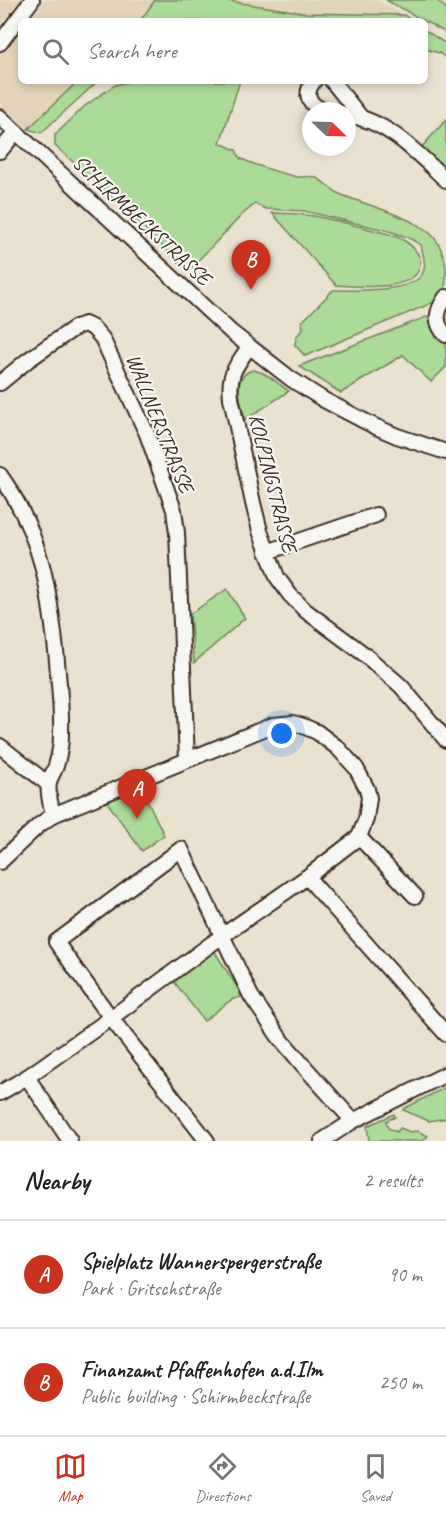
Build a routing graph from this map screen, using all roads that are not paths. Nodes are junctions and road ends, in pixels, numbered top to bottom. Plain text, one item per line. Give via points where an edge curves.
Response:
1 (32, 0) edge
2 (19, 18) edge
3 (18, 19) edge
4 (0, 43) edge
5 (312, 84) edge
6 (334, 84) edge
7 (311, 102) edge
8 (345, 102) edge
9 (0, 117) edge
10 (356, 117) edge
11 (16, 132) junction
12 (0, 151) edge
13 (446, 180) edge
14 (446, 297) edge
15 (446, 335) edge
16 (249, 347) junction
17 (0, 383) edge
18 (446, 452) edge
19 (0, 475) edge
20 (376, 515) dead end
21 (267, 552) junction
22 (446, 740) edge
23 (0, 746) edge
24 (188, 759) junction
25 (48, 784) junction
26 (53, 815) junction
27 (359, 837) junction
28 (0, 862) edge
29 (307, 877) junction
30 (415, 896) dead end
31 (222, 936) junction
32 (111, 1018) junction
33 (446, 1034) edge
34 (446, 1074) edge
35 (27, 1077) junction
36 (0, 1093) edge
37 (353, 1121) junction
38 (70, 1141) edge
39 (207, 1141) edge
40 (322, 1141) edge

1 - 2 street
3 - 4 street
5 - 7 street
6 - 8 street
9 - 11 street, SCHIRMBECKSTRASSE
10 - 13 street via 397,138
11 - 12 street
11 - 16 street, SCHIRMBECKSTRASSE
14 - 15 street via 437,316
16 - 18 street, SCHIRMBECKSTRASSE via 302,387 346,412 397,436
16 - 21 street, KOLPINGSTRASSE via 229,385
17 - 24 street, WALLNERSTRASSE via 75,327 89,325 102,338 147,434 174,510
19 - 25 street via 34,538 51,609 61,735 59,756
20 - 21 street
21 - 22 street, KOLPINGSTRASSE via 290,596 401,686
23 - 25 street
24 - 26 street
24 - 27 street via 273,725 293,723 317,732 356,768 367,789 368,809
25 - 26 street
26 - 28 street
27 - 29 street
27 - 30 street
29 - 31 street
29 - 33 street
31 - 32 street
31 - 32 street via 181,849 56,942
31 - 37 street via 251,996 269,1023
32 - 35 street
32 - 39 street
34 - 37 street
35 - 36 street
35 - 38 street
37 - 40 street

